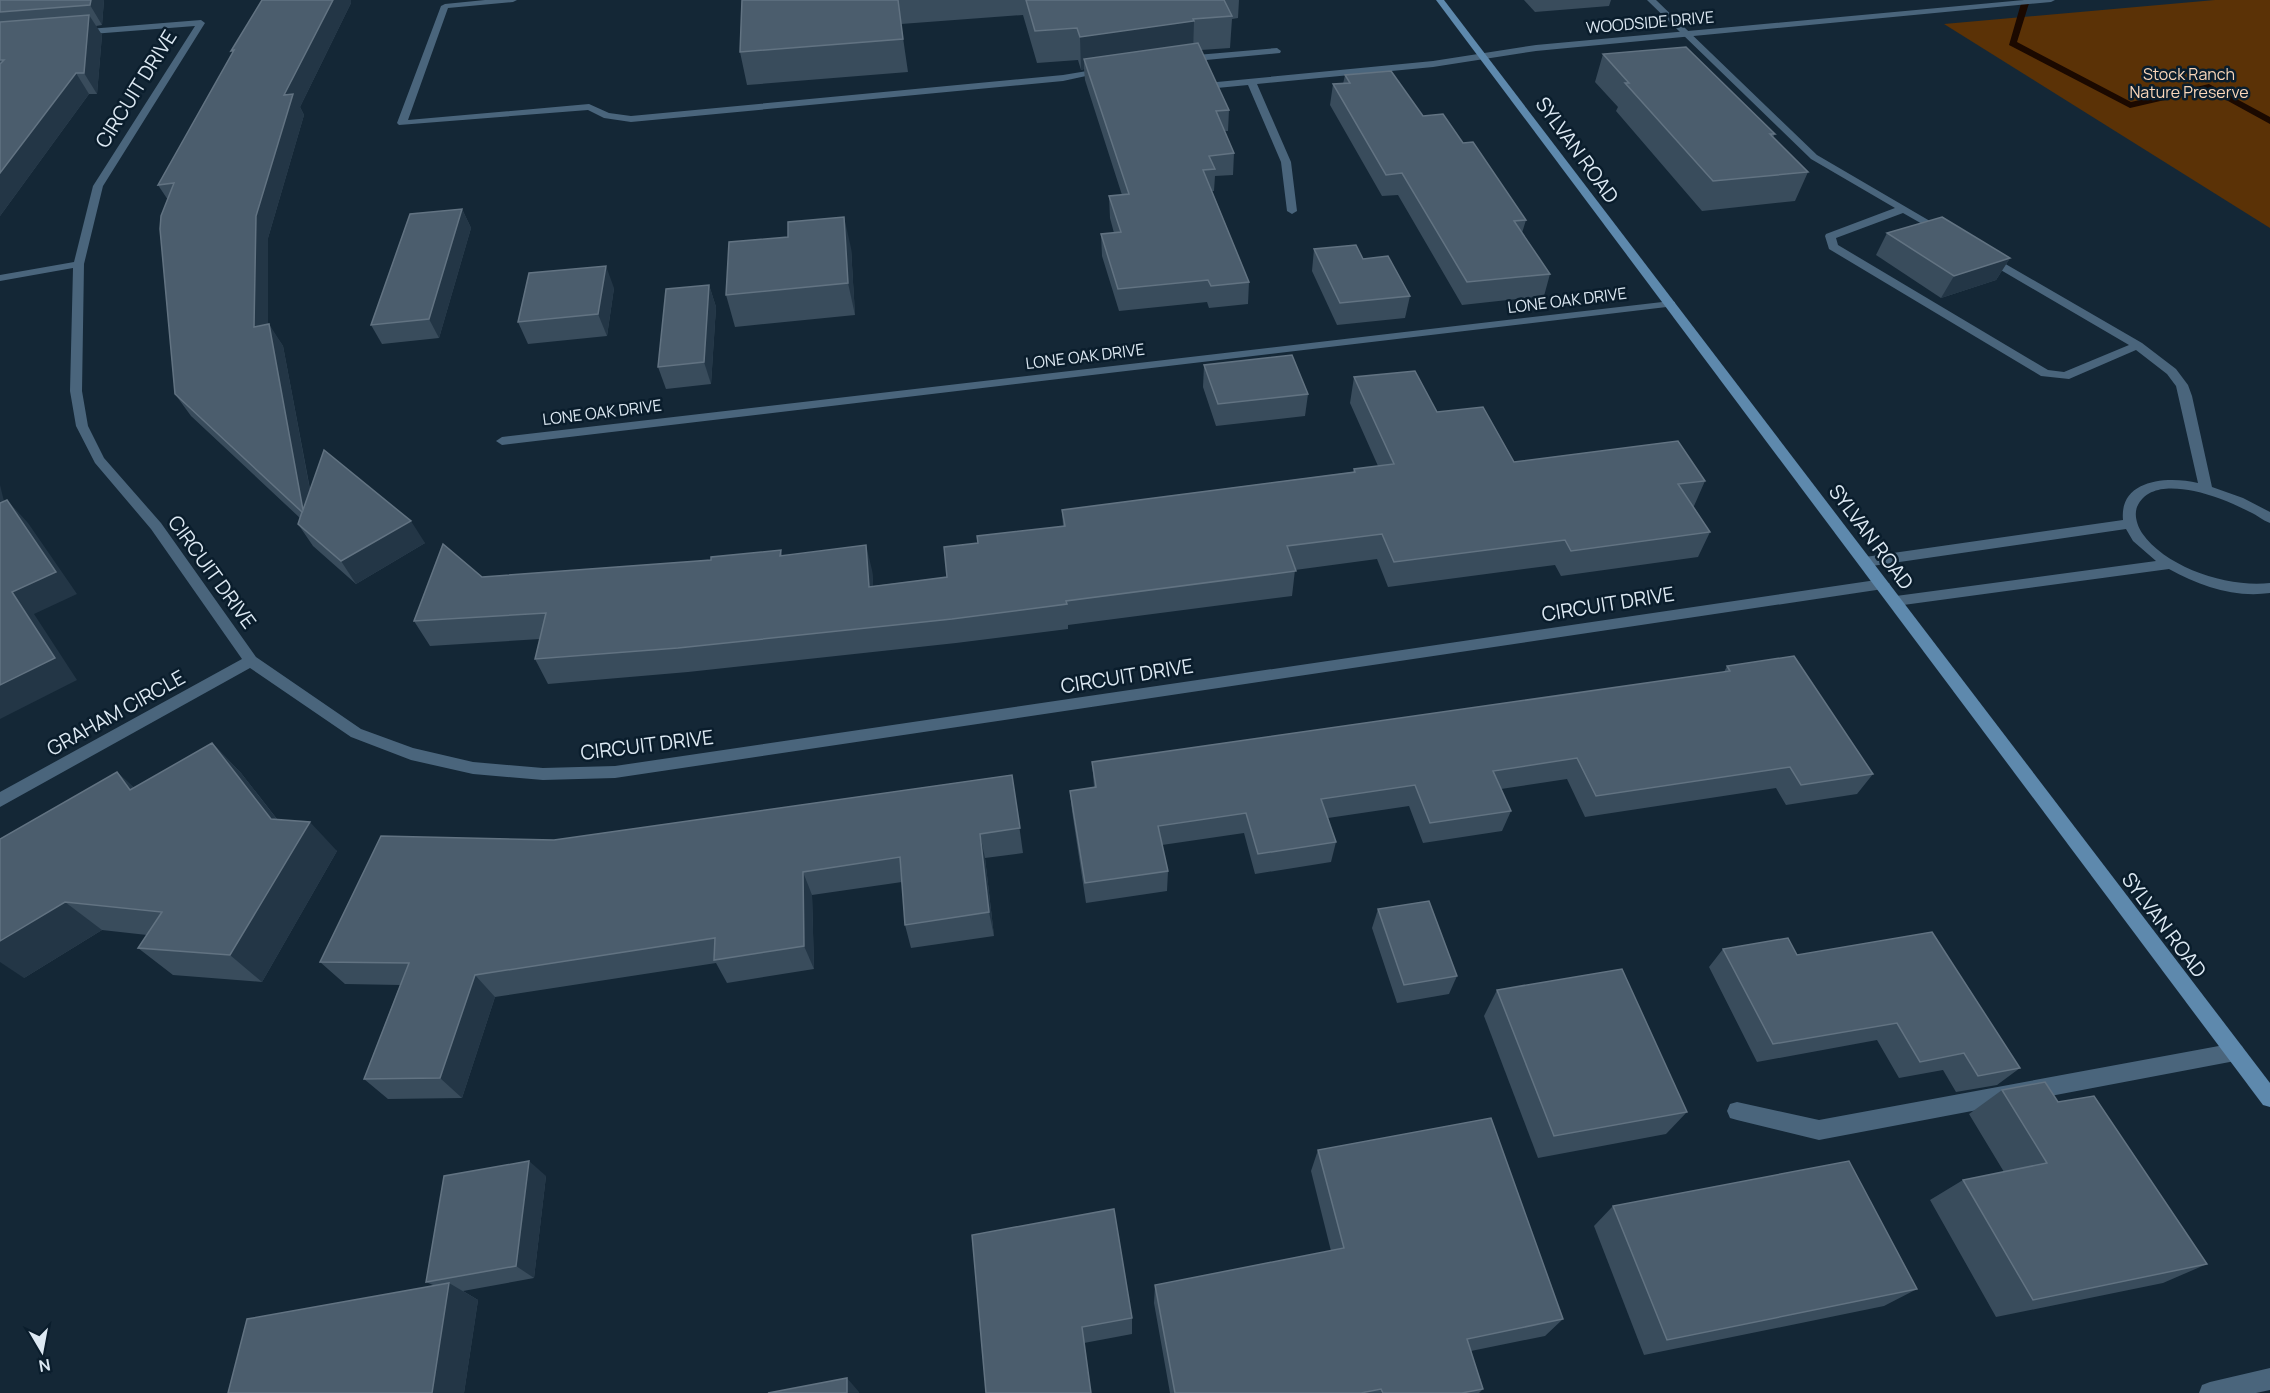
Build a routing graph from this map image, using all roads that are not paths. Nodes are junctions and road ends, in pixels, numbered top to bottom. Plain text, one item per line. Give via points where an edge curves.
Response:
1 (513, 0) edge
2 (1440, 0) edge
3 (1651, 0) edge
4 (2051, 0) edge
5 (59, 34) edge
6 (1688, 34) junction
7 (1277, 51) dead end
8 (1484, 56) junction
9 (1177, 60) edge
10 (1120, 69) edge
11 (1252, 83) junction
12 (1217, 85) edge
13 (1903, 208) junction
14 (1292, 211) dead end
15 (1954, 238) edge
16 (1974, 250) edge
17 (79, 264) junction
18 (0, 278) edge
19 (1671, 304) junction
20 (2138, 345) junction
21 (502, 441) dead end
22 (2206, 489) junction
23 (2270, 518) edge
24 (2131, 524) junction
25 (1865, 561) junction
26 (2170, 564) junction
27 (1883, 584) junction
28 (2270, 588) edge
29 (1896, 602) junction
30 (251, 661) junction
31 (0, 800) edge
32 (2235, 1052) junction
33 (2270, 1098) edge
34 (1737, 1112) dead end
35 (2270, 1378) edge
36 (2210, 1393) edge

1 - 10 street via 446,6 402,123 589,107 607,116 631,119 1051,80
2 - 8 main road, SYLVAN ROAD
3 - 6 street
4 - 6 street, WOODSIDE DRIVE
5 - 17 street, CIRCUIT DRIVE via 201,23 98,186
6 - 8 street, WOODSIDE DRIVE
6 - 13 street via 1814,157
7 - 9 street
8 - 11 street, WOODSIDE DRIVE
8 - 19 main road, SYLVAN ROAD
11 - 12 street, WOODSIDE DRIVE
11 - 14 street via 1286,162
13 - 15 street
13 - 20 street via 1830,236 1833,247 2045,374 2065,376
16 - 20 street
17 - 18 street
17 - 30 street, CIRCUIT DRIVE via 76,391 82,426 99,460 156,526
19 - 21 street, LONE OAK DRIVE
19 - 25 main road, SYLVAN ROAD
20 - 22 street via 2167,366 2182,383
22 - 23 street via 2241,500
22 - 24 street via 2163,484 2144,490 2132,499 2128,513
24 - 25 street
24 - 26 street via 2148,548
25 - 27 main road, SYLVAN ROAD
26 - 28 street via 2228,587
26 - 29 street
27 - 29 main road, SYLVAN ROAD
27 - 30 street, CIRCUIT DRIVE via 615,772 543,774 496,770 411,754 356,733
29 - 32 main road, SYLVAN ROAD
30 - 31 street, GRAHAM CIRCLE
32 - 33 main road, SYLVAN ROAD
32 - 34 street via 1819,1130
35 - 36 street

